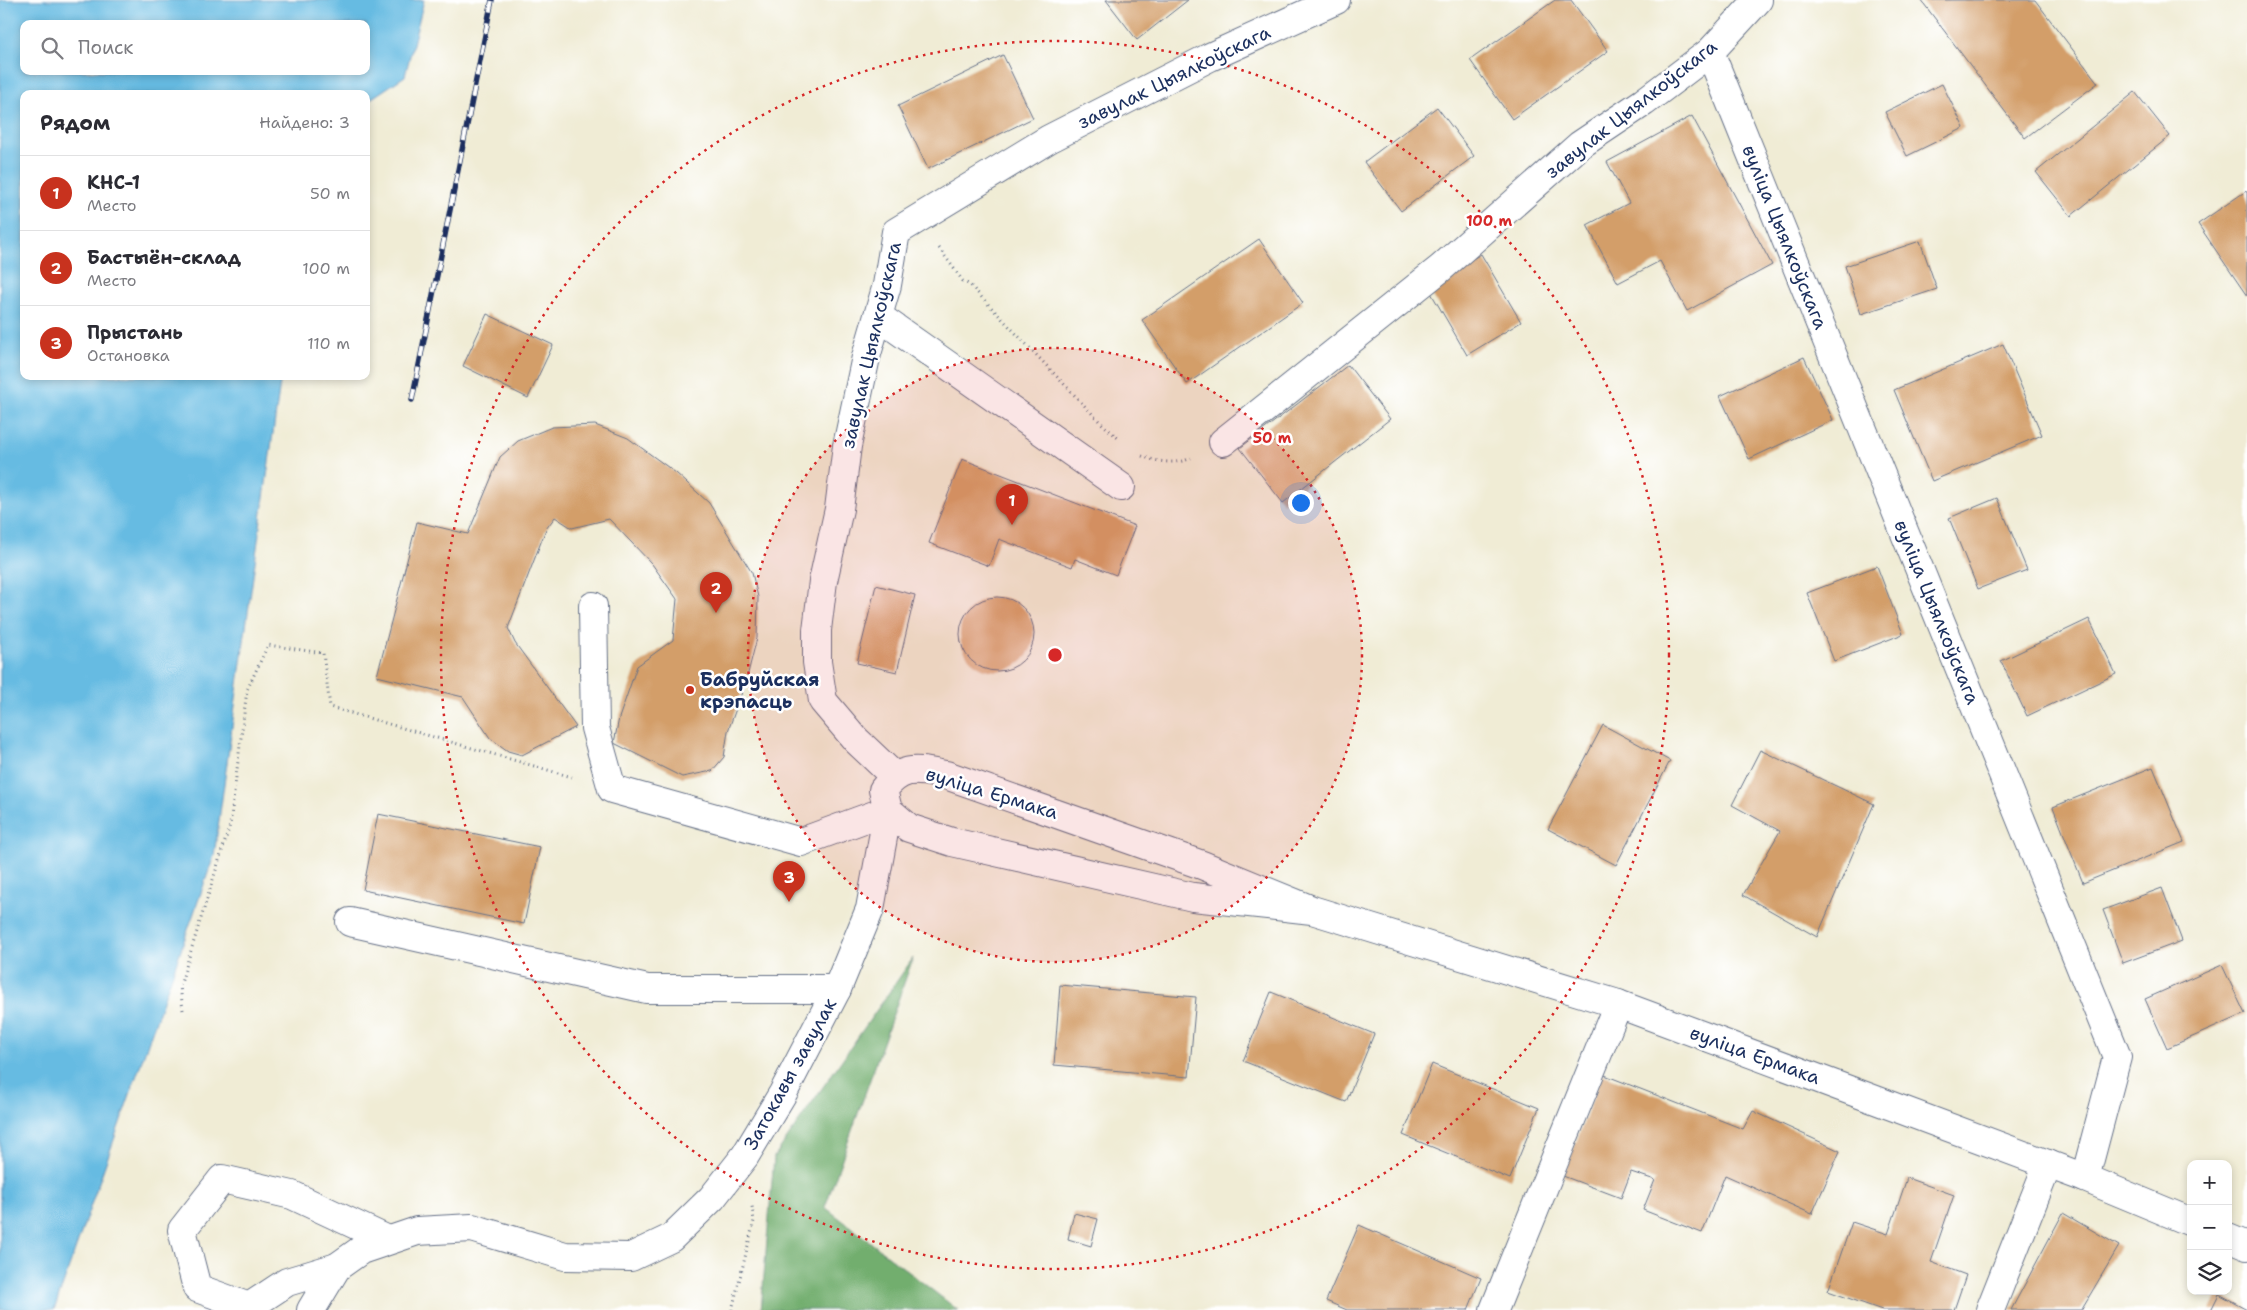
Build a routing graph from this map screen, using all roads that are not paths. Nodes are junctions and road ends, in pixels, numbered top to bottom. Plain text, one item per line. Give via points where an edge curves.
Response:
1 (1336, 0) edge
2 (1758, 0) edge
3 (1710, 52) junction
4 (878, 316) junction
5 (1223, 442) road end
6 (1121, 487) dead end
7 (593, 606) dead end
8 (894, 776) junction
9 (888, 810) junction
10 (1312, 910) junction
11 (350, 922) dead end
12 (837, 989) junction
13 (1618, 1004) junction
14 (2048, 1164) junction
15 (2085, 1178) junction
16 (2187, 1220) edge
17 (388, 1240) junction
18 (2232, 1240) edge
19 (2247, 1246) edge
20 (337, 1267) junction
21 (311, 1310) edge
22 (1494, 1310) edge
23 (1990, 1310) edge

1 - 4 street, завулак Цыялкоўскага via 1210,57 1050,139 896,232 887,286
2 - 3 street, завулак Цыялкоўскага
3 - 5 street, завулак Цыялкоўскага via 1580,145 1440,268
3 - 15 street, вуліца Цыялкоўскага via 2117,1056
4 - 6 street
4 - 8 street, завулак Цыялкоўскага via 857,396 823,581 816,662 823,701 856,740
7 - 9 street via 595,728 612,788 800,842
8 - 9 street via 883,790
8 - 10 street, вуліца Ермака via 912,770 946,775 1202,865
9 - 10 street, вуліца Ермака via 909,828 952,842 1192,897
9 - 12 street, Затокавы завулак via 870,909
10 - 13 street, вуліца Ермака
11 - 12 street via 647,989
12 - 17 street, Затокавы завулак via 783,1093 745,1156 712,1198 671,1238 631,1257 565,1256 472,1228 417,1231
13 - 14 street, вуліца Ермака
13 - 22 street
14 - 15 street, вуліца Ермака
14 - 23 street
15 - 16 street, вуліца Ермака
17 - 20 street, Затокавы завулак via 361,1250
17 - 20 street via 292,1195 222,1179 182,1230 197,1288 249,1307 287,1282
18 - 19 street
20 - 21 street, Затокавы завулак

